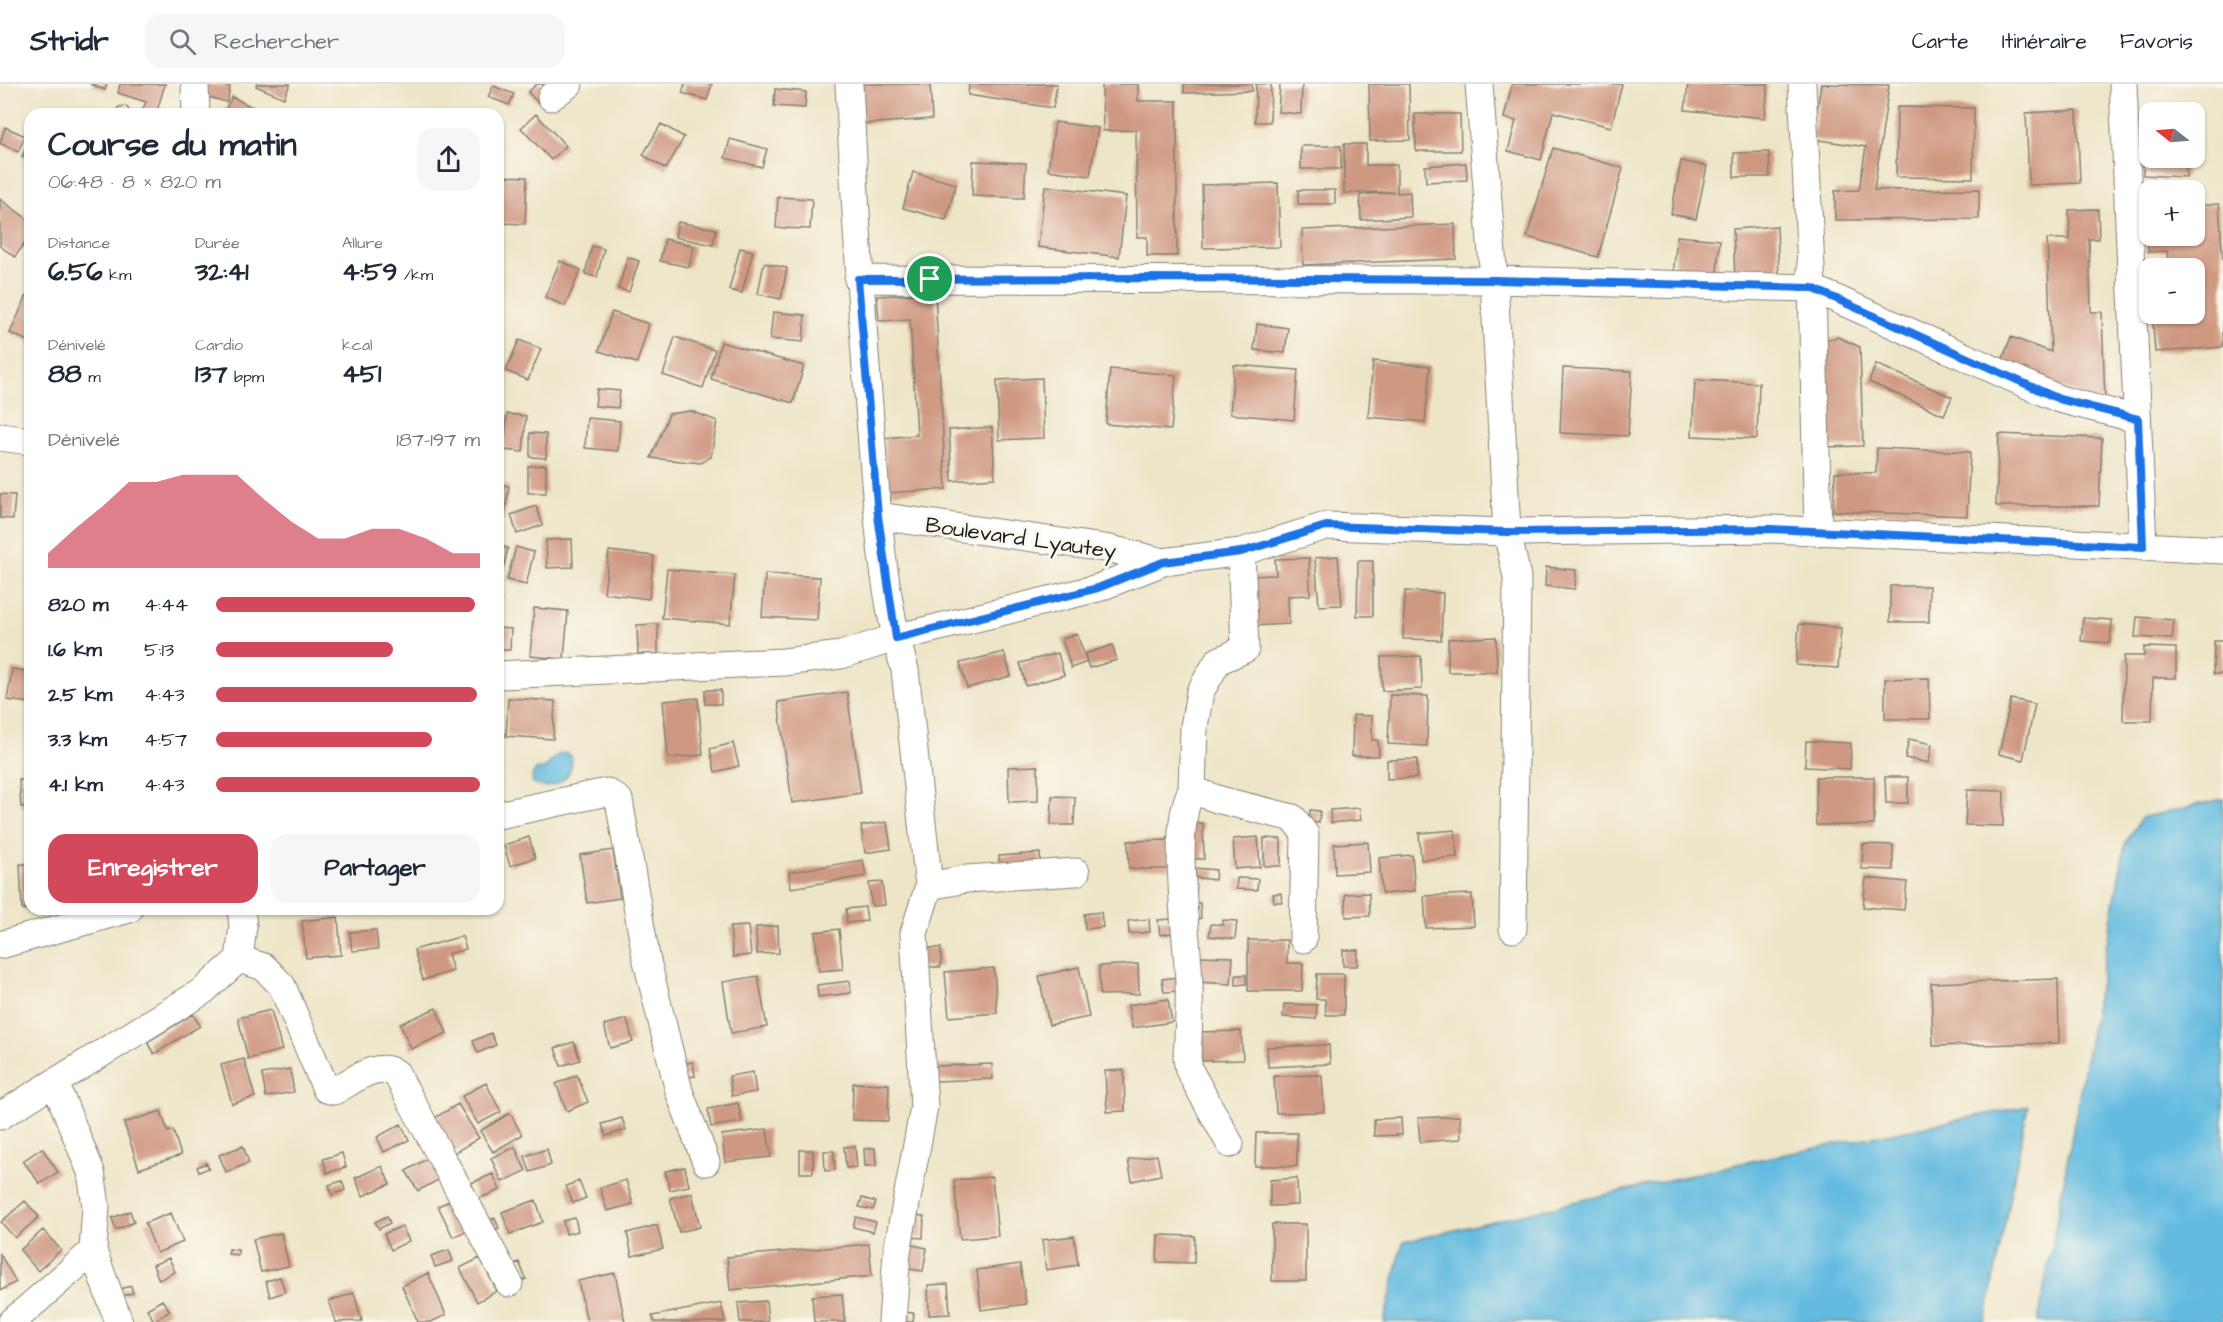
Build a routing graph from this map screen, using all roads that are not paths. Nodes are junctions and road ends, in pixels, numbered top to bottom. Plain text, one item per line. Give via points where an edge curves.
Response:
1 (195, 84) edge
2 (849, 84) edge
3 (1479, 84) edge
4 (1802, 84) edge
5 (2123, 84) edge
6 (196, 108) edge
7 (858, 279) junction
8 (1494, 280) junction
9 (1812, 288) junction
10 (2138, 419) junction
11 (0, 437) edge
12 (24, 440) edge
13 (878, 516) junction
14 (1507, 532) junction
15 (1818, 532) junction
16 (2143, 547) junction
17 (2223, 550) edge
18 (1241, 552) junction
19 (1163, 562) junction
20 (896, 638) junction
21 (504, 675) edge
22 (1192, 790) junction
23 (504, 814) edge
24 (1076, 872) dead end
25 (929, 886) junction
26 (108, 915) edge
27 (242, 915) edge
28 (1513, 929) dead end
29 (1303, 939) dead end
30 (0, 945) edge
31 (239, 959) junction
32 (55, 1083) junction
33 (0, 1116) edge
34 (1230, 1144) dead end
35 (706, 1162) dead end
36 (93, 1251) junction
37 (509, 1283) dead end
38 (12, 1322) edge
39 (119, 1322) edge
40 (892, 1322) edge

1 - 6 street
2 - 7 street
3 - 8 street
4 - 9 street
5 - 10 street
7 - 8 street
7 - 13 street
8 - 9 street
8 - 14 street
9 - 10 street via 2059,399
9 - 15 street
10 - 16 street
11 - 12 street
13 - 19 street, Boulevard Lyautey via 1111,549
13 - 20 street
14 - 15 street, Boulevard Lyautey via 1771,529
14 - 18 street, Boulevard Lyautey via 1326,526
14 - 28 street via 1517,577
15 - 16 street, Boulevard Lyautey
16 - 17 street, Boulevard Lyautey
18 - 19 street, Boulevard Lyautey
18 - 22 street via 1245,649 1218,660 1200,692 1194,727
19 - 20 street, Boulevard Lyautey via 1098,588
20 - 21 street, Boulevard Lyautey via 841,655 784,662
20 - 25 street via 905,670
22 - 29 street via 1293,818 1305,834
22 - 34 street via 1185,803 1182,837 1189,984 1187,1058 1189,1070
23 - 35 street via 607,792 619,800 646,957 679,1091
24 - 25 street via 966,879
25 - 40 street via 914,933 924,1107 897,1252
26 - 30 street
27 - 31 street
31 - 32 street via 203,991
31 - 37 street via 264,967 282,986 326,1089 334,1091 376,1069 387,1067 396,1073
32 - 33 street
32 - 36 street via 91,1172 96,1206
36 - 38 street
36 - 39 street

